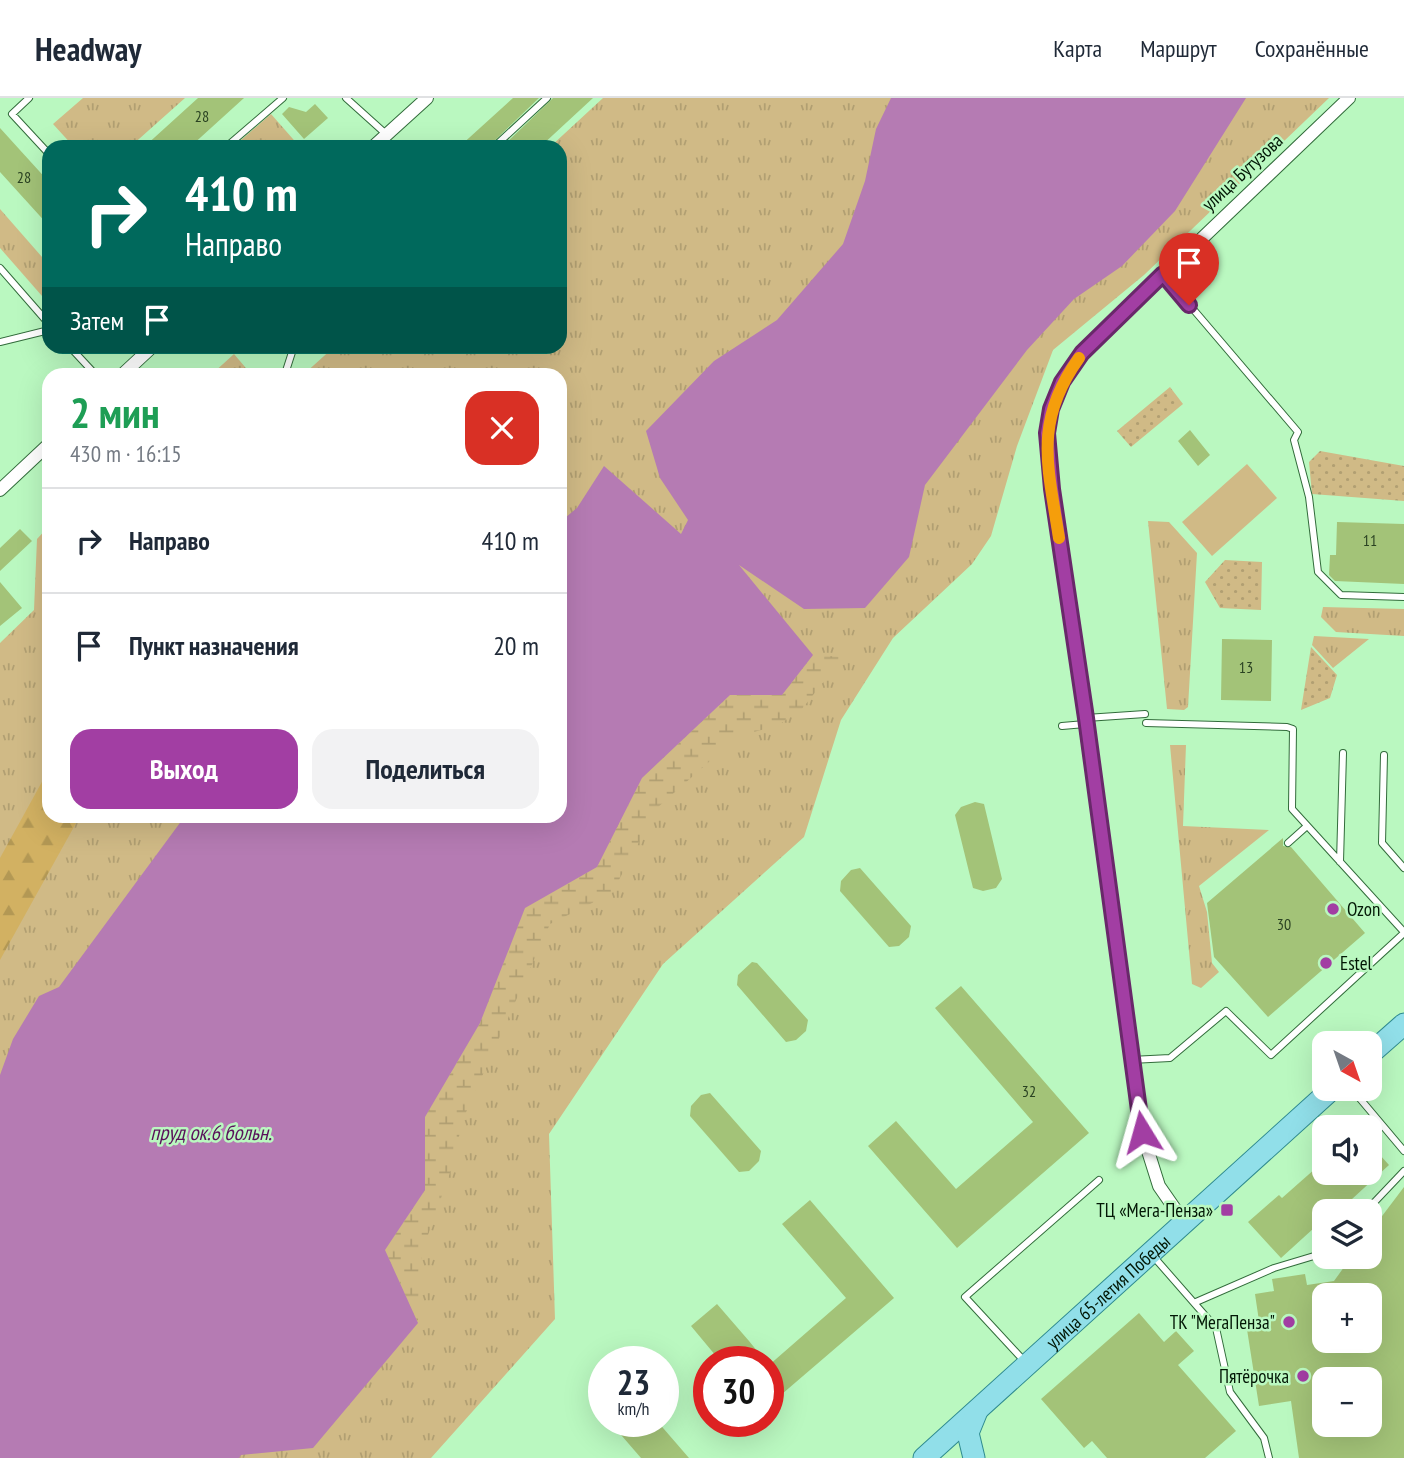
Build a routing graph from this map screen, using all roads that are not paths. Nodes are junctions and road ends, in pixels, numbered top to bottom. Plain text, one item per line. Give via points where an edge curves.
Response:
1 (29, 98) edge
2 (283, 98) edge
3 (346, 98) edge
4 (427, 98) edge
5 (547, 98) edge
6 (1349, 98) edge
7 (387, 135) junction
8 (234, 140) edge
9 (381, 140) edge
10 (502, 140) edge
11 (42, 146) edge
12 (0, 268) edge
13 (1163, 274) junction
14 (42, 316) edge
15 (42, 332) edge
16 (0, 342) edge
17 (76, 354) edge
18 (144, 354) edge
19 (89, 368) edge
20 (129, 368) edge
21 (42, 451) edge
22 (0, 490) edge
23 (1404, 597) edge
24 (1145, 714) dead end
25 (1087, 721) junction
26 (1146, 723) dead end
27 (1062, 726) dead end
28 (1343, 753) dead end
29 (1384, 755) dead end
30 (1307, 826) junction
31 (1288, 843) dead end
32 (1340, 862) junction
33 (1404, 868) edge
34 (1404, 932) edge
35 (1403, 1027) edge
36 (1382, 1044) edge
37 (1132, 1060) junction
38 (1319, 1101) edge
39 (1362, 1101) edge
40 (1404, 1151) edge
41 (1404, 1171) edge
42 (1099, 1180) dead end
43 (1377, 1199) edge
44 (1184, 1222) junction
45 (1150, 1252) junction
46 (1312, 1257) edge
47 (1196, 1302) junction
48 (1027, 1365) junction
49 (978, 1409) junction
50 (924, 1458) edge
51 (974, 1458) edge
52 (1269, 1458) edge

1 - 11 lane via 12,114
2 - 8 lane
3 - 7 lane
4 - 7 street
5 - 10 lane
6 - 13 street, улица Бутузова
7 - 9 street
12 - 14 lane
13 - 23 lane via 1298,432 1294,440 1309,497 1318,572 1341,595
13 - 25 street, улица Бутузова via 1082,353 1051,409 1047,433 1052,489
15 - 16 lane
17 - 19 lane
18 - 20 street
21 - 22 street
24 - 25 lane
25 - 27 lane
25 - 37 street, улица Бутузова
26 - 30 lane via 1291,728 1295,732 1292,809
28 - 32 lane
29 - 33 lane via 1382,844
30 - 31 lane
30 - 32 lane
32 - 34 lane
34 - 37 lane via 1271,1055 1226,1011 1170,1058
35 - 36 main road
37 - 44 street, улица Бутузова via 1142,1132 1159,1186
38 - 44 main road, улица 65-летия Победы
39 - 40 lane
41 - 43 lane
42 - 48 lane via 965,1297
44 - 45 main road, улица 65-летия Победы
45 - 47 lane
45 - 48 main road, улица 65-летия Победы
46 - 47 lane
47 - 52 lane via 1216,1328 1230,1392 1264,1438
48 - 49 main road, улица 65-летия Победы
49 - 50 main road, улица 65-летия Победы
49 - 51 main road via 968,1433

